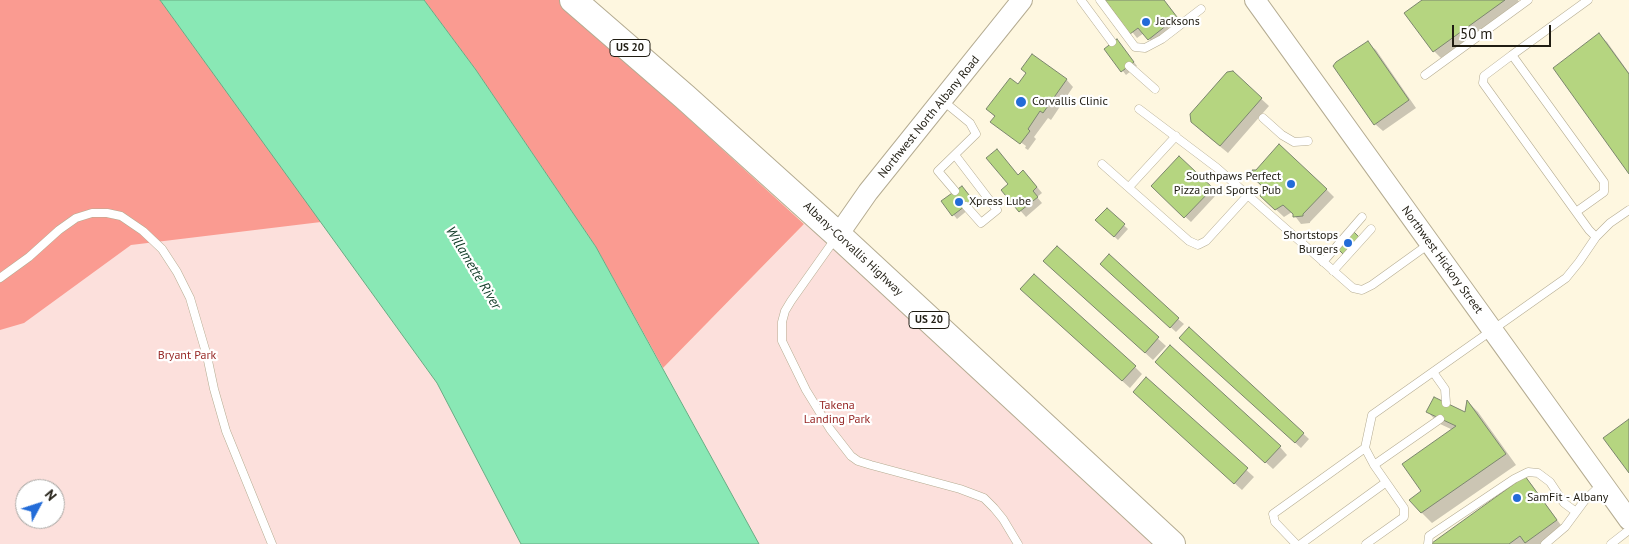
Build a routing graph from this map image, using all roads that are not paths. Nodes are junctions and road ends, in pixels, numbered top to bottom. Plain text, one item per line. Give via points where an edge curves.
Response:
1 (573, 0) edge
2 (1022, 0) edge
3 (1081, 0) edge
4 (1100, 0) edge
5 (1255, 0) edge
6 (1528, 0) edge
7 (1588, 0) edge
8 (1201, 9) dead end
9 (1112, 42) dead end
10 (1512, 55) junction
11 (1129, 66) dead end
12 (1425, 75) dead end
13 (1155, 89) dead end
14 (942, 100) junction
15 (1139, 109) dead end
16 (1263, 118) dead end
17 (1176, 136) junction
18 (1308, 141) dead end
19 (955, 155) junction
20 (1102, 164) dead end
21 (1128, 188) junction
22 (955, 192) dead end
23 (1248, 195) junction
24 (966, 206) dead end
25 (1629, 210) edge
26 (1576, 212) junction
27 (1362, 217) dead end
28 (1371, 229) dead end
29 (838, 235) junction
30 (1596, 237) junction
31 (1430, 243) junction
32 (1323, 262) junction
33 (1333, 271) junction
34 (0, 278) edge
35 (1493, 331) junction
36 (1433, 372) junction
37 (1446, 403) dead end
38 (1440, 419) dead end
39 (1365, 448) junction
40 (1374, 465) junction
41 (1385, 483) junction
42 (1603, 483) junction
43 (1576, 512) junction
44 (1629, 520) edge
45 (1629, 530) edge
46 (272, 544) edge
47 (1018, 544) edge
48 (1172, 544) edge
49 (1296, 544) edge
50 (1301, 544) edge
51 (1366, 544) edge
52 (1428, 544) edge
53 (1545, 544) edge
54 (1611, 544) edge

1 - 29 highway, Albany-Corvallis Highway / US 20
2 - 14 street, Northwest North Albany Road
3 - 9 lane
4 - 8 lane via 1135,47 1145,48
5 - 31 street, Northwest Hickory Street
6 - 12 lane
7 - 10 lane
10 - 26 lane via 1484,76 1483,83
10 - 26 lane via 1604,182 1604,192
11 - 13 lane
14 - 19 lane via 970,123 976,134
14 - 29 street, Northwest North Albany Road
15 - 17 lane
16 - 18 lane via 1294,142
17 - 21 lane
17 - 23 lane
19 - 22 lane via 938,171
19 - 24 lane via 997,210 981,223
20 - 21 lane
21 - 23 lane via 1189,241 1198,245 1206,241
23 - 32 lane
25 - 30 lane
26 - 30 lane
27 - 32 lane
28 - 33 lane
29 - 47 lane via 791,301 782,322 782,340 806,390 851,456 871,466 984,498 1003,519
29 - 48 highway, Albany-Corvallis Highway / US 20
30 - 35 lane via 1566,278
31 - 33 lane via 1362,290 1352,288
31 - 35 street, Northwest Hickory Street
32 - 33 lane
34 - 46 lane via 59,230 76,218 92,213 121,216 162,249 190,298 226,432
35 - 36 lane
35 - 42 street, Northwest Hickory Street
36 - 37 lane via 1445,389
36 - 39 lane via 1372,415
38 - 40 lane
39 - 40 lane
39 - 49 lane via 1273,514 1275,522
40 - 41 lane
41 - 50 lane
41 - 51 lane via 1404,508 1404,517
42 - 43 lane
42 - 44 street, Northwest Hickory Street
43 - 52 lane via 1564,503 1550,482 1538,473 1528,472 1429,536
43 - 53 lane
45 - 54 lane

